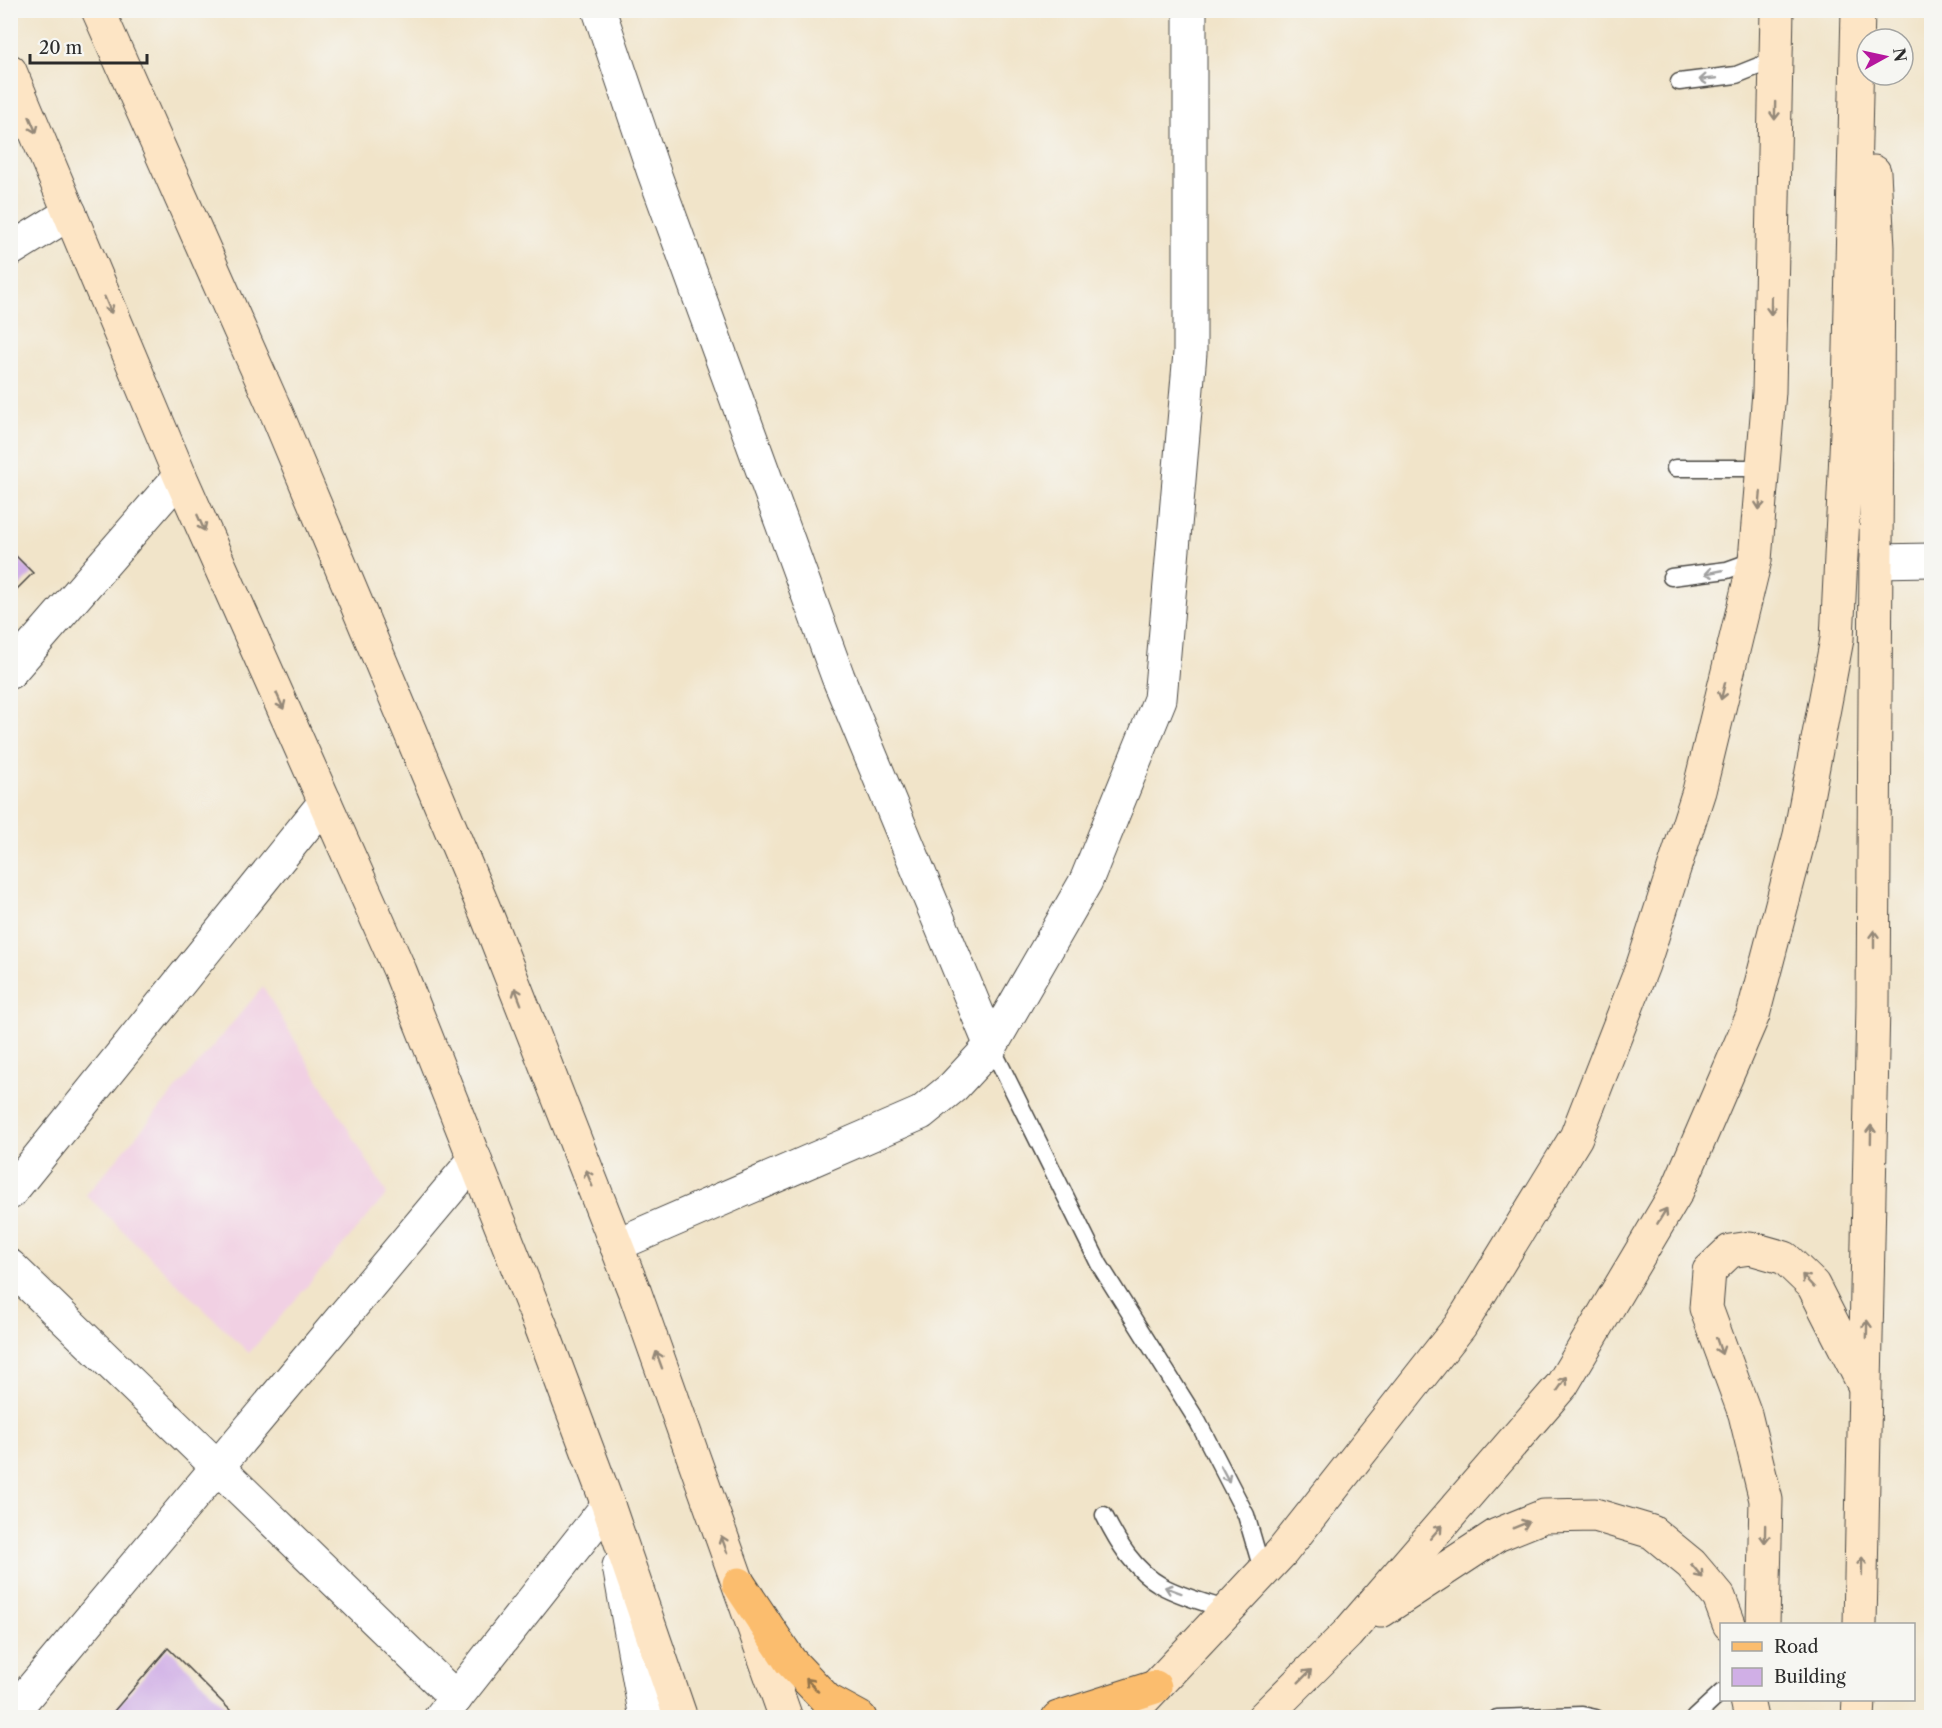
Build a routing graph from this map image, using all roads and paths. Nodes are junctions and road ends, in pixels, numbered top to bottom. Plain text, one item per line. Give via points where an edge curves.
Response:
1 (99, 10) edge
2 (599, 10) edge
3 (1190, 10) edge
4 (1777, 10) edge
5 (1858, 10) edge
6 (1867, 10) edge
7 (1868, 27) edge
8 (1776, 59) junction
9 (10, 71) edge
10 (1679, 82) dead end
11 (1871, 87) edge
12 (70, 213) junction
13 (10, 250) edge
14 (1675, 468) dead end
15 (1763, 468) junction
16 (180, 476) junction
17 (1755, 560) junction
18 (1932, 560) edge
19 (1876, 561) junction
20 (1671, 577) dead end
21 (10, 672) edge
22 (325, 802) junction
23 (991, 1046) junction
24 (475, 1159) junction
25 (10, 1193) edge
26 (616, 1245) junction
27 (10, 1266) edge
28 (1865, 1387) junction
29 (218, 1467) junction
30 (608, 1505) junction
31 (1104, 1515) dead end
32 (1263, 1573) junction
33 (739, 1584) junction
34 (1228, 1610) junction
35 (1730, 1623) edge
36 (1763, 1623) edge
37 (1860, 1623) edge
38 (1347, 1634) junction
39 (1155, 1687) junction
40 (1720, 1694) edge
41 (1747, 1701) edge
42 (1761, 1701) edge
43 (1859, 1701) edge
44 (448, 1708) edge
45 (10, 1715) edge
46 (646, 1718) edge
47 (681, 1718) edge
48 (786, 1718) edge
49 (860, 1718) edge
50 (1058, 1718) edge
51 (1126, 1718) edge
52 (1263, 1718) edge
53 (1497, 1718) edge
54 (1596, 1718) edge
55 (1694, 1718) edge
56 (1751, 1718) edge
57 (1761, 1718) edge
58 (1858, 1718) edge

26 -> 1 main road via 483,907 291,447
2 - 23 street via 653,170 838,676
3 - 23 street via 1190,354 1160,699 1086,881
4 - 8 main road
38 -> 5 main road via 1562,1385 1677,1191 1753,1015 1800,835 1837,639 1849,391
6 - 7 main road
8 -> 10 lane via 1736,75
8 -> 15 main road via 1769,392
9 -> 12 main road
11 - 19 main road via 1878,248
12 - 13 street
12 -> 16 main road
14 - 15 lane
15 -> 17 main road
16 - 21 street
16 -> 22 main road
17 -> 20 lane via 1727,570
17 -> 32 main road via 1699,791 1643,965 1576,1137 1460,1326
18 - 19 street
28 -> 19 main road via 1874,992
22 - 24 main road via 400,971
22 - 25 street
23 - 26 street via 953,1087 921,1113
23 -> 32 lane via 1099,1264 1198,1422 1246,1515
24 - 29 street
24 - 30 main road
33 -> 26 main road
27 - 29 street
28 -> 36 main road via 1813,1285 1785,1258 1750,1248 1730,1251 1709,1272 1706,1308 1745,1414 1766,1500
37 -> 28 main road
29 - 44 street
29 - 45 street
30 - 44 street
30 - 46 street
30 - 47 main road
34 -> 31 lane via 1164,1587 1140,1570 1119,1544
32 - 34 main road
33 - 48 main road
49 -> 33 main road via 827,1700 790,1661
34 - 39 main road
38 -> 35 main road via 1497,1535 1554,1515 1595,1515 1652,1532 1698,1572 1719,1598
52 -> 38 main road
39 - 50 main road
39 - 51 main road
40 - 55 lane
41 - 56 main road
42 - 57 main road
43 - 58 main road
53 - 54 lane

